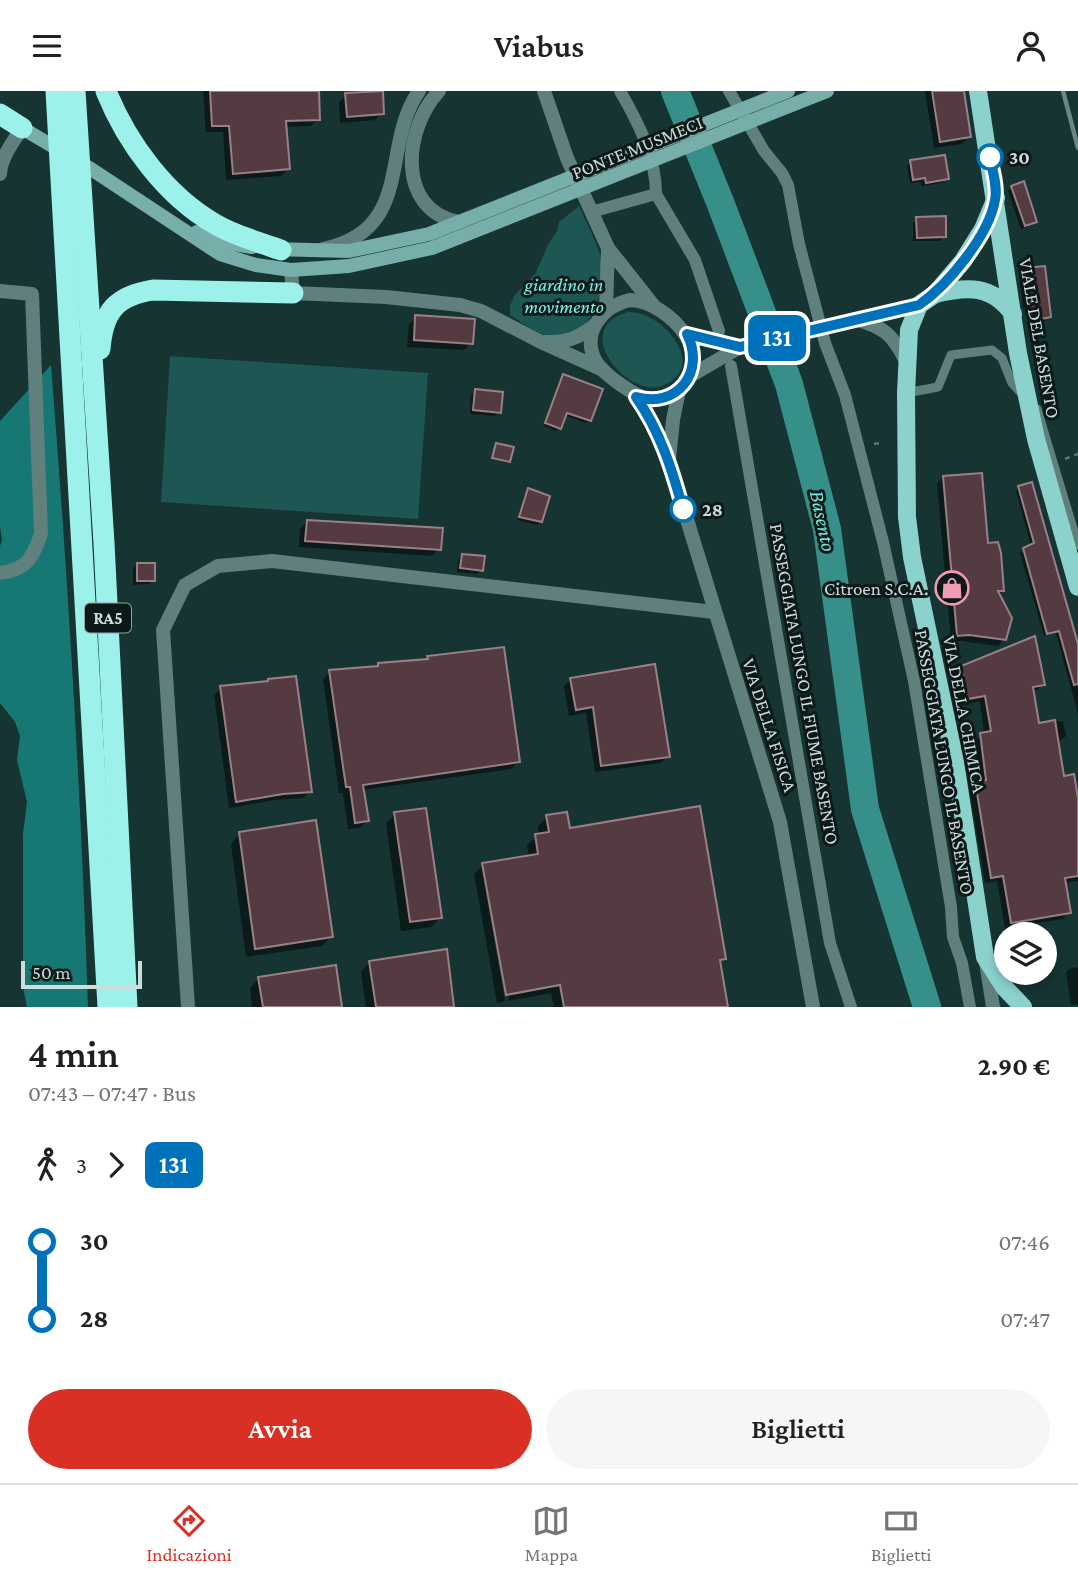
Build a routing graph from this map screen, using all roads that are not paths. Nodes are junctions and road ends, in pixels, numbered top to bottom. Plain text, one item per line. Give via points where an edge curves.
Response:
1 (56, 91) edge
2 (75, 91) edge
3 (107, 91) edge
4 (418, 91) edge
5 (439, 91) edge
6 (534, 91) edge
7 (544, 91) edge
8 (620, 91) edge
9 (729, 91) edge
10 (788, 91) edge
11 (827, 91) edge
12 (978, 91) edge
13 (0, 114) edge
14 (552, 115) junction
15 (22, 128) junction
16 (0, 174) edge
17 (656, 194) junction
18 (996, 198) junction
19 (591, 212) junction
20 (459, 222) junction
21 (176, 224) junction
22 (74, 226) junction
23 (608, 248) junction
24 (281, 250) junction
25 (312, 250) junction
26 (291, 270) junction
27 (0, 291) edge
28 (293, 293) junction
29 (935, 293) junction
30 (919, 305) junction
31 (654, 306) junction
32 (606, 310) junction
33 (1013, 314) junction
34 (855, 318) junction
35 (595, 325) junction
36 (719, 331) dead end
37 (687, 334) junction
38 (539, 341) junction
39 (740, 347) junction
40 (1018, 353) junction
41 (906, 361) junction
42 (731, 366) dead end
43 (601, 369) junction
44 (690, 376) junction
45 (679, 390) junction
46 (906, 393) junction
47 (636, 397) junction
48 (1028, 400) junction
49 (95, 403) junction
50 (669, 461) junction
51 (1078, 545) edge
52 (0, 573) edge
53 (1078, 587) edge
54 (714, 612) junction
55 (985, 957) junction
56 (108, 1007) edge
57 (127, 1007) edge
58 (188, 1007) edge
59 (813, 1007) edge
60 (851, 1007) edge
61 (970, 1007) edge
62 (993, 1007) edge
63 (1023, 1007) edge

1 - 22 highway, RA5
2 - 22 highway, RA5
3 - 24 highway via 145,160 164,183 214,223
4 - 25 street via 406,113 391,189 380,212 351,239
5 - 20 street via 426,107 412,165 420,197 433,212
6 - 14 street
7 - 14 street
8 - 17 street via 646,144
9 - 61 street, PASSEGGIATA LUNGO IL BASENTO via 788,185 825,343 845,395 914,681 953,937
10 - 20 main road, PONTE MUSMECI
11 - 26 main road, PONTE MUSMECI via 462,238 399,257
12 - 18 main road, VIALE DEL BASENTO
13 - 15 highway
14 - 19 street
15 - 16 street via 9,146
15 - 21 main road
17 - 19 street
17 - 36 street via 695,260
18 - 29 main road via 975,243
18 - 33 main road, VIALE DEL BASENTO
19 - 23 street
20 - 25 main road, PONTE MUSMECI via 396,243 349,251
21 - 24 main road via 222,242
21 - 26 main road, PONTE MUSMECI via 233,259
22 - 49 highway, RA5
22 - 56 highway, RA5
23 - 31 street
23 - 32 street
24 - 25 main road
26 - 28 street
27 - 52 street via 32,294 41,534 34,555 17,571
28 - 38 street via 460,305 481,310
28 - 49 highway, RA5 via 153,290 123,298 110,311 101,335
29 - 30 main road
29 - 33 main road via 977,289 1003,300
30 - 34 street
30 - 41 main road, VIA DELLA CHIMICA via 909,330
31 - 32 street via 630,300
31 - 37 street
32 - 35 street
33 - 40 main road, VIALE DEL BASENTO
34 - 39 street
34 - 41 street via 877,326 895,340
35 - 38 street via 572,340
35 - 43 street via 592,352
37 - 39 street
37 - 44 street via 693,350
38 - 43 street
39 - 44 street
40 - 48 main road, VIALE DEL BASENTO
40 - 51 lane
41 - 46 main road, VIA DELLA CHIMICA
42 - 60 street, PASSEGGIATA LUNGO IL FIUME BASENTO via 830,943
43 - 47 street
44 - 45 street
45 - 47 street via 654,400
45 - 50 street
46 - 48 lane via 937,387 951,355 992,350
46 - 55 main road, VIA DELLA CHIMICA via 907,517 912,557 955,762
47 - 50 street
48 - 53 main road, VIALE DEL BASENTO
49 - 57 highway, RA5
50 - 54 street, VIA DELLA FISICA
54 - 58 street via 272,561 218,566 184,586 163,630
54 - 59 street, VIA DELLA FISICA via 780,822
55 - 62 street, VIA DELLA CHIMICA
55 - 63 main road

